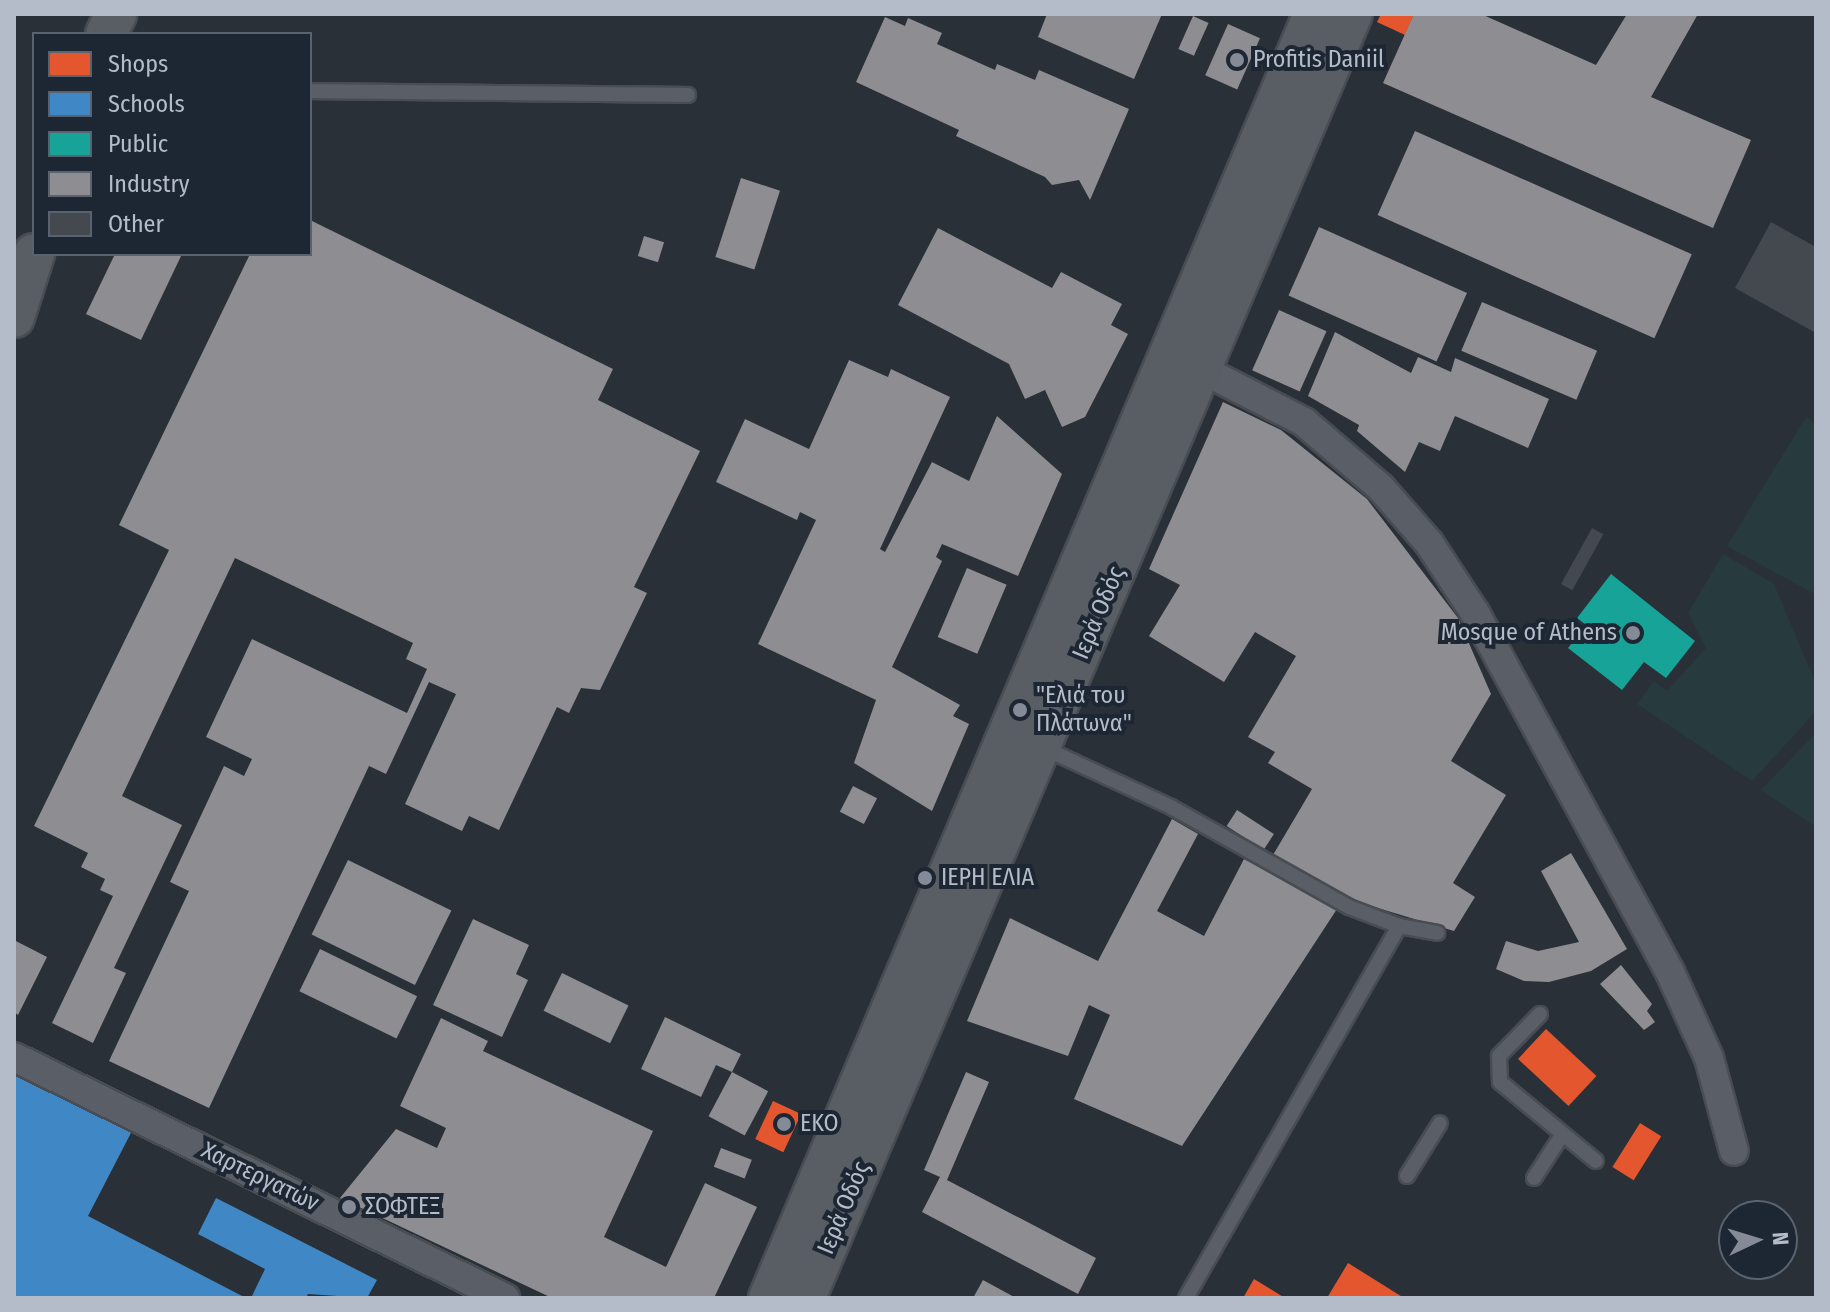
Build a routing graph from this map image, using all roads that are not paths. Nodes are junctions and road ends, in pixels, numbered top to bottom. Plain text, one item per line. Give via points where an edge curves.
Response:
1 (116, 14) edge
2 (1314, 14) edge
3 (1352, 14) edge
4 (107, 32) edge
5 (312, 91) edge
6 (688, 95) dead end
7 (33, 256) edge
8 (14, 317) edge
9 (1203, 370) junction
10 (1042, 747) junction
11 (1399, 926) junction
12 (1437, 933) dead end
13 (1540, 1014) dead end
14 (14, 1057) edge
15 (1440, 1123) dead end
16 (1562, 1135) junction
17 (1734, 1151) dead end
18 (1596, 1161) dead end
19 (1407, 1176) dead end
20 (1534, 1178) dead end
21 (505, 1298) edge
22 (769, 1298) edge
23 (805, 1298) edge
24 (1186, 1298) edge

1 - 4 main road
2 - 22 main road, Ιερά Οδός
3 - 9 main road, Ιερά Οδός
5 - 6 lane
7 - 8 main road
9 - 10 main road, Ιερά Οδός
9 - 17 street via 1304,422 1381,488 1429,543 1475,613 1670,972 1709,1058
10 - 11 lane via 1171,807 1349,907
10 - 23 main road, Ιερά Οδός
11 - 12 lane
11 - 24 lane
13 - 16 lane via 1504,1049 1497,1074 1506,1089
14 - 21 street, Χαρτεργατών
15 - 19 lane
16 - 18 lane
16 - 20 lane

